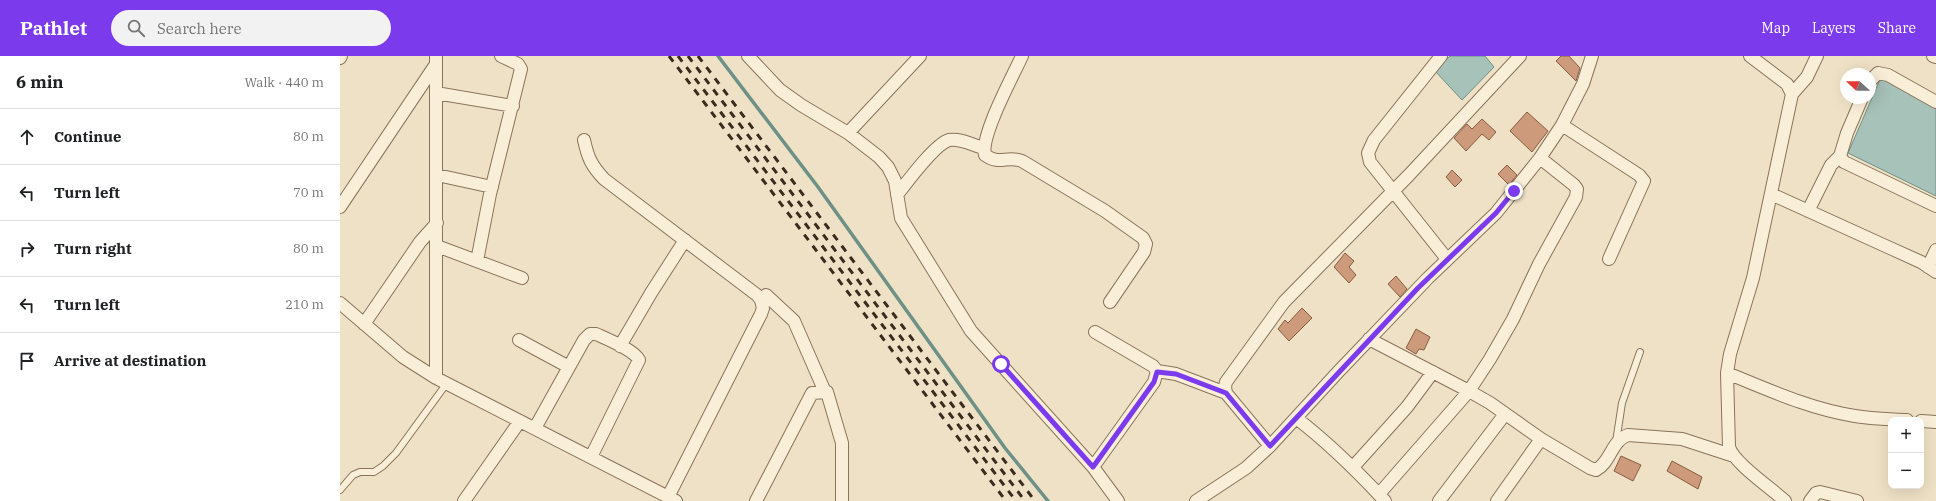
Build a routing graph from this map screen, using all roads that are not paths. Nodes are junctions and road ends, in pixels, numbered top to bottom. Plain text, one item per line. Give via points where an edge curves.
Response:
1 (501, 56) edge
2 (748, 56) edge
3 (920, 56) edge
4 (1022, 56) edge
5 (1441, 56) edge
6 (1520, 56) edge
7 (1592, 56) edge
8 (1750, 56) edge
9 (1817, 56) edge
10 (1933, 56) edge
11 (1936, 57) edge
12 (436, 60) edge
13 (1876, 76) edge
14 (436, 93) junction
15 (1792, 94) junction
16 (1936, 102) edge
17 (1859, 104) edge
18 (513, 106) junction
19 (1562, 125) junction
20 (848, 133) junction
21 (584, 140) dead end
22 (983, 148) junction
23 (1840, 156) junction
24 (1540, 158) junction
25 (436, 175) junction
26 (492, 187) junction
27 (1393, 192) junction
28 (1771, 194) junction
29 (897, 195) junction
30 (1936, 206) edge
31 (340, 207) edge
32 (1808, 211) junction
33 (437, 223) junction
34 (685, 240) junction
35 (437, 246) junction
36 (1936, 250) edge
37 (1447, 259) junction
38 (1609, 259) dead end
39 (477, 261) junction
40 (1932, 269) edge
41 (522, 278) dead end
42 (766, 295) dead end
43 (1110, 302) dead end
44 (340, 303) edge
45 (364, 324) junction
46 (1095, 332) dead end
47 (1369, 339) junction
48 (519, 340) dead end
49 (620, 346) junction
50 (1640, 352) dead end
51 (569, 367) junction
52 (1157, 372) junction
53 (1433, 372) junction
54 (1727, 373) junction
55 (442, 380) junction
56 (1470, 391) junction
57 (825, 392) junction
58 (1226, 393) junction
59 (1505, 414) junction
60 (1296, 418) junction
61 (1888, 419) edge
62 (520, 421) junction
63 (1924, 421) edge
64 (1936, 422) edge
65 (535, 428) junction
66 (1541, 439) junction
67 (1615, 444) junction
68 (1270, 446) junction
69 (1731, 455) junction
70 (591, 457) junction
71 (1093, 467) junction
72 (1353, 467) junction
73 (340, 490) edge
74 (1382, 497) edge
75 (672, 499) edge
76 (464, 501) edge
77 (756, 501) edge
78 (842, 501) edge
79 (1118, 501) edge
80 (1196, 501) edge
81 (1439, 501) edge
82 (1497, 501) edge
83 (1785, 501) edge
84 (1810, 501) edge
85 (1857, 501) edge

1 - 18 street via 518,64 521,69
2 - 20 street via 780,90
3 - 20 street
4 - 22 street
5 - 27 street via 1370,148 1370,162
6 - 27 street
7 - 19 street via 1583,84
8 - 15 street via 1787,84
9 - 15 street via 1807,77
10 - 11 street
12 - 14 street
12 - 31 street
13 - 16 street via 1888,75
14 - 18 street
14 - 25 street
15 - 28 street
17 - 23 street
18 - 26 street
19 - 24 street
19 - 38 street via 1639,175 1644,181
20 - 29 street via 888,167
21 - 34 street via 588,158 604,179
22 - 29 street via 949,140 937,147
22 - 43 street via 985,155 990,159 1003,161 1014,158 1022,161 1105,211 1143,238 1146,244 1144,252
23 - 30 street via 1844,162
23 - 32 street via 1831,165
24 - 37 street via 1496,213
24 - 56 street via 1574,185 1577,189 1576,197 1539,264 1513,319
25 - 26 street
25 - 33 street
26 - 39 street
27 - 37 street
27 - 58 street via 1284,302 1226,382
28 - 32 street
28 - 54 street via 1753,278 1730,354
29 - 71 street via 901,218 971,331
32 - 40 street
33 - 35 street
33 - 45 street via 420,242
34 - 49 street
34 - 75 street via 757,295 763,308
35 - 39 street
35 - 55 street
36 - 40 street
37 - 47 street
39 - 41 street
42 - 57 street via 794,321
44 - 45 street
45 - 55 street via 403,357
46 - 52 street via 1153,366
47 - 53 street
47 - 60 street
48 - 51 street
49 - 51 street via 596,334 590,334
49 - 70 street via 637,356 639,360
50 - 67 lane via 1622,403
51 - 65 street
52 - 58 street via 1176,374
52 - 71 street via 1154,382
53 - 56 street
53 - 72 street via 1407,407
54 - 61 street via 1799,402 1855,416
54 - 69 street
55 - 62 street
55 - 73 lane via 396,453 374,472 360,472 354,475
56 - 59 street
56 - 74 street
57 - 77 street via 812,393
57 - 78 street via 842,444
58 - 68 street
59 - 66 street
59 - 81 street
60 - 68 street
60 - 72 street
62 - 65 street
62 - 76 street
63 - 64 street
65 - 70 street
66 - 67 street via 1596,470 1605,463
66 - 82 street
67 - 69 street via 1628,435 1682,439
68 - 80 street via 1246,468
69 - 83 street
70 - 75 street
71 - 79 street
72 - 74 street
84 - 85 street via 1820,492

